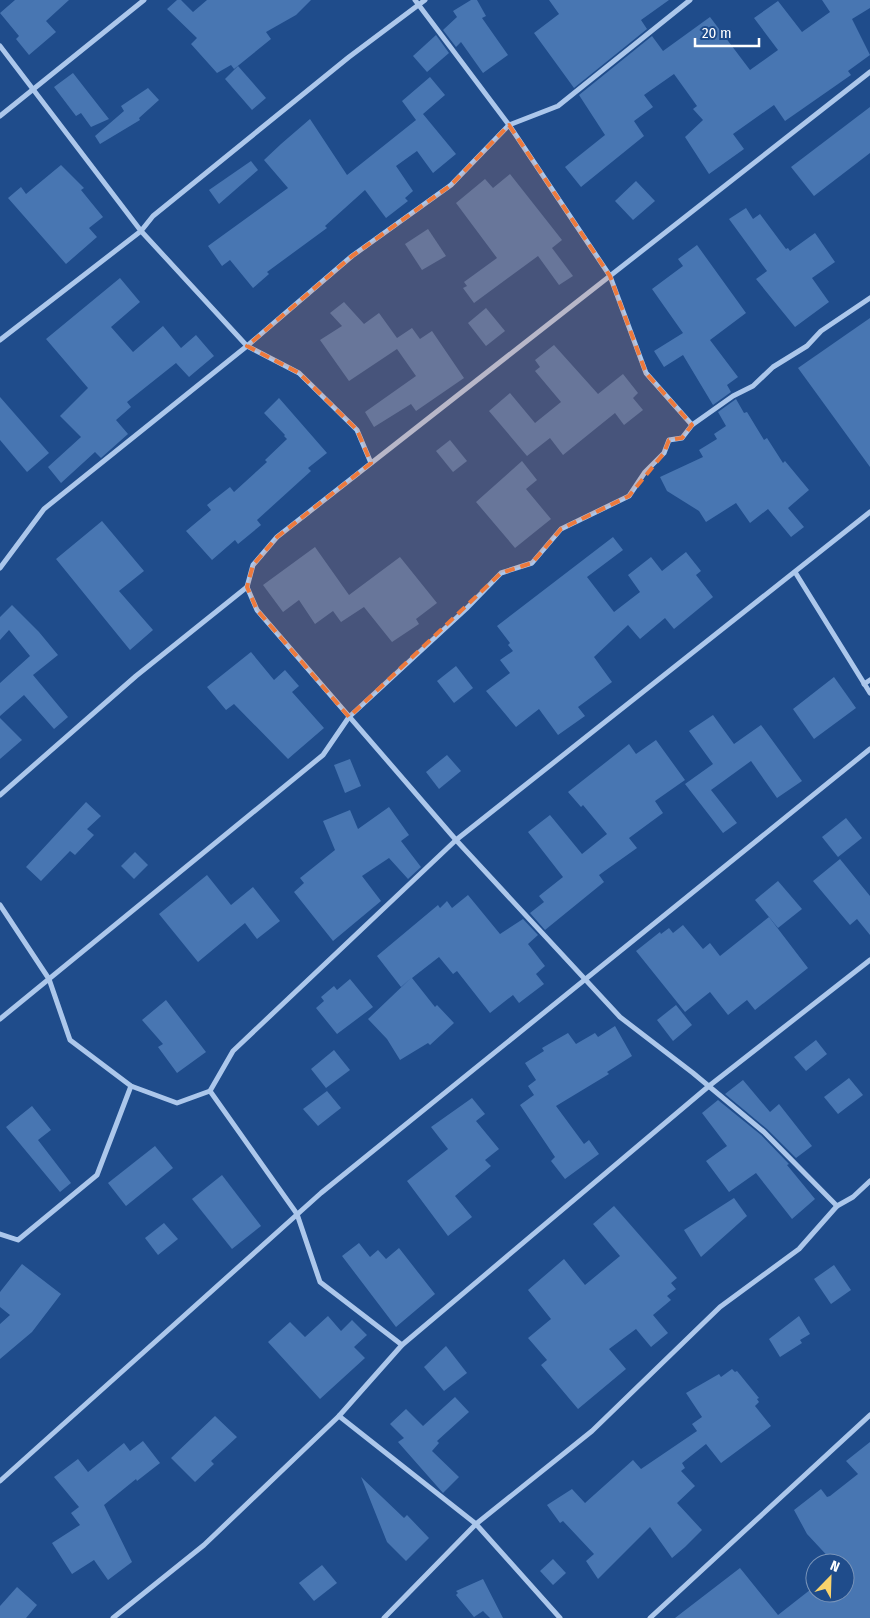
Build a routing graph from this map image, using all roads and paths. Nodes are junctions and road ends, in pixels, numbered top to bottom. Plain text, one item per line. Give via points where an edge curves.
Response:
1 (144, 0) edge
2 (425, 0) edge
3 (690, 0) edge
4 (417, 2) edge
5 (0, 46) edge
6 (870, 72) edge
7 (32, 88) junction
8 (0, 116) edge
9 (509, 125) junction
10 (141, 231) junction
11 (610, 276) junction
12 (870, 298) edge
13 (0, 340) edge
14 (247, 346) junction
15 (692, 425) junction
16 (371, 464) junction
17 (870, 512) edge
18 (0, 568) edge
19 (795, 572) junction
20 (247, 587) junction
21 (870, 680) edge
22 (864, 684) junction
23 (870, 693) edge
24 (349, 717) junction
25 (870, 749) edge
26 (0, 795) edge
27 (456, 840) junction
28 (0, 905) edge
29 (870, 960) edge
30 (49, 979) junction
31 (585, 979) junction
32 (0, 1020) edge
33 (131, 1086) junction
34 (710, 1086) junction
35 (210, 1091) junction
36 (870, 1181) edge
37 (837, 1206) junction
38 (297, 1214) junction
39 (0, 1234) edge
40 (402, 1345) junction
41 (870, 1415) edge
42 (339, 1416) junction
43 (0, 1482) edge
44 (476, 1524) junction
45 (113, 1618) edge
46 (384, 1618) edge
47 (560, 1618) edge
48 (650, 1618) edge

1 - 7 street
2 - 4 street
3 - 9 street via 558,106
4 - 9 street
4 - 10 street via 153,216
5 - 7 street
6 - 11 street
7 - 8 street
7 - 10 street
9 - 11 street
9 - 14 street via 451,185 352,256
10 - 13 street
10 - 14 street
11 - 15 street via 646,373
11 - 16 street
12 - 15 street via 821,330 806,346 773,367 753,386
14 - 16 street via 299,373 357,430
14 - 18 street via 44,509
15 - 24 street via 682,438 669,440 664,453 645,472 629,496 561,529 532,563 500,573 466,609
16 - 20 street via 277,537 253,565
17 - 19 street
19 - 22 street
19 - 27 street
20 - 24 street via 257,610
20 - 26 street via 136,676
21 - 22 street
22 - 23 street
24 - 27 street
24 - 30 street via 323,756
25 - 31 street
27 - 31 street
27 - 35 street via 233,1051
28 - 30 street
29 - 34 street
30 - 32 street
30 - 33 street via 70,1040
31 - 34 street via 620,1017
31 - 38 street
33 - 35 street via 177,1103
33 - 39 street via 97,1175 18,1240
34 - 37 street via 764,1132
34 - 40 street
35 - 38 street
36 - 37 street via 854,1197
37 - 44 street via 799,1249 720,1307 592,1431
38 - 40 street via 320,1282
38 - 43 street
40 - 42 street
41 - 48 street
42 - 44 street
42 - 45 street via 204,1545
44 - 46 street
44 - 47 street

